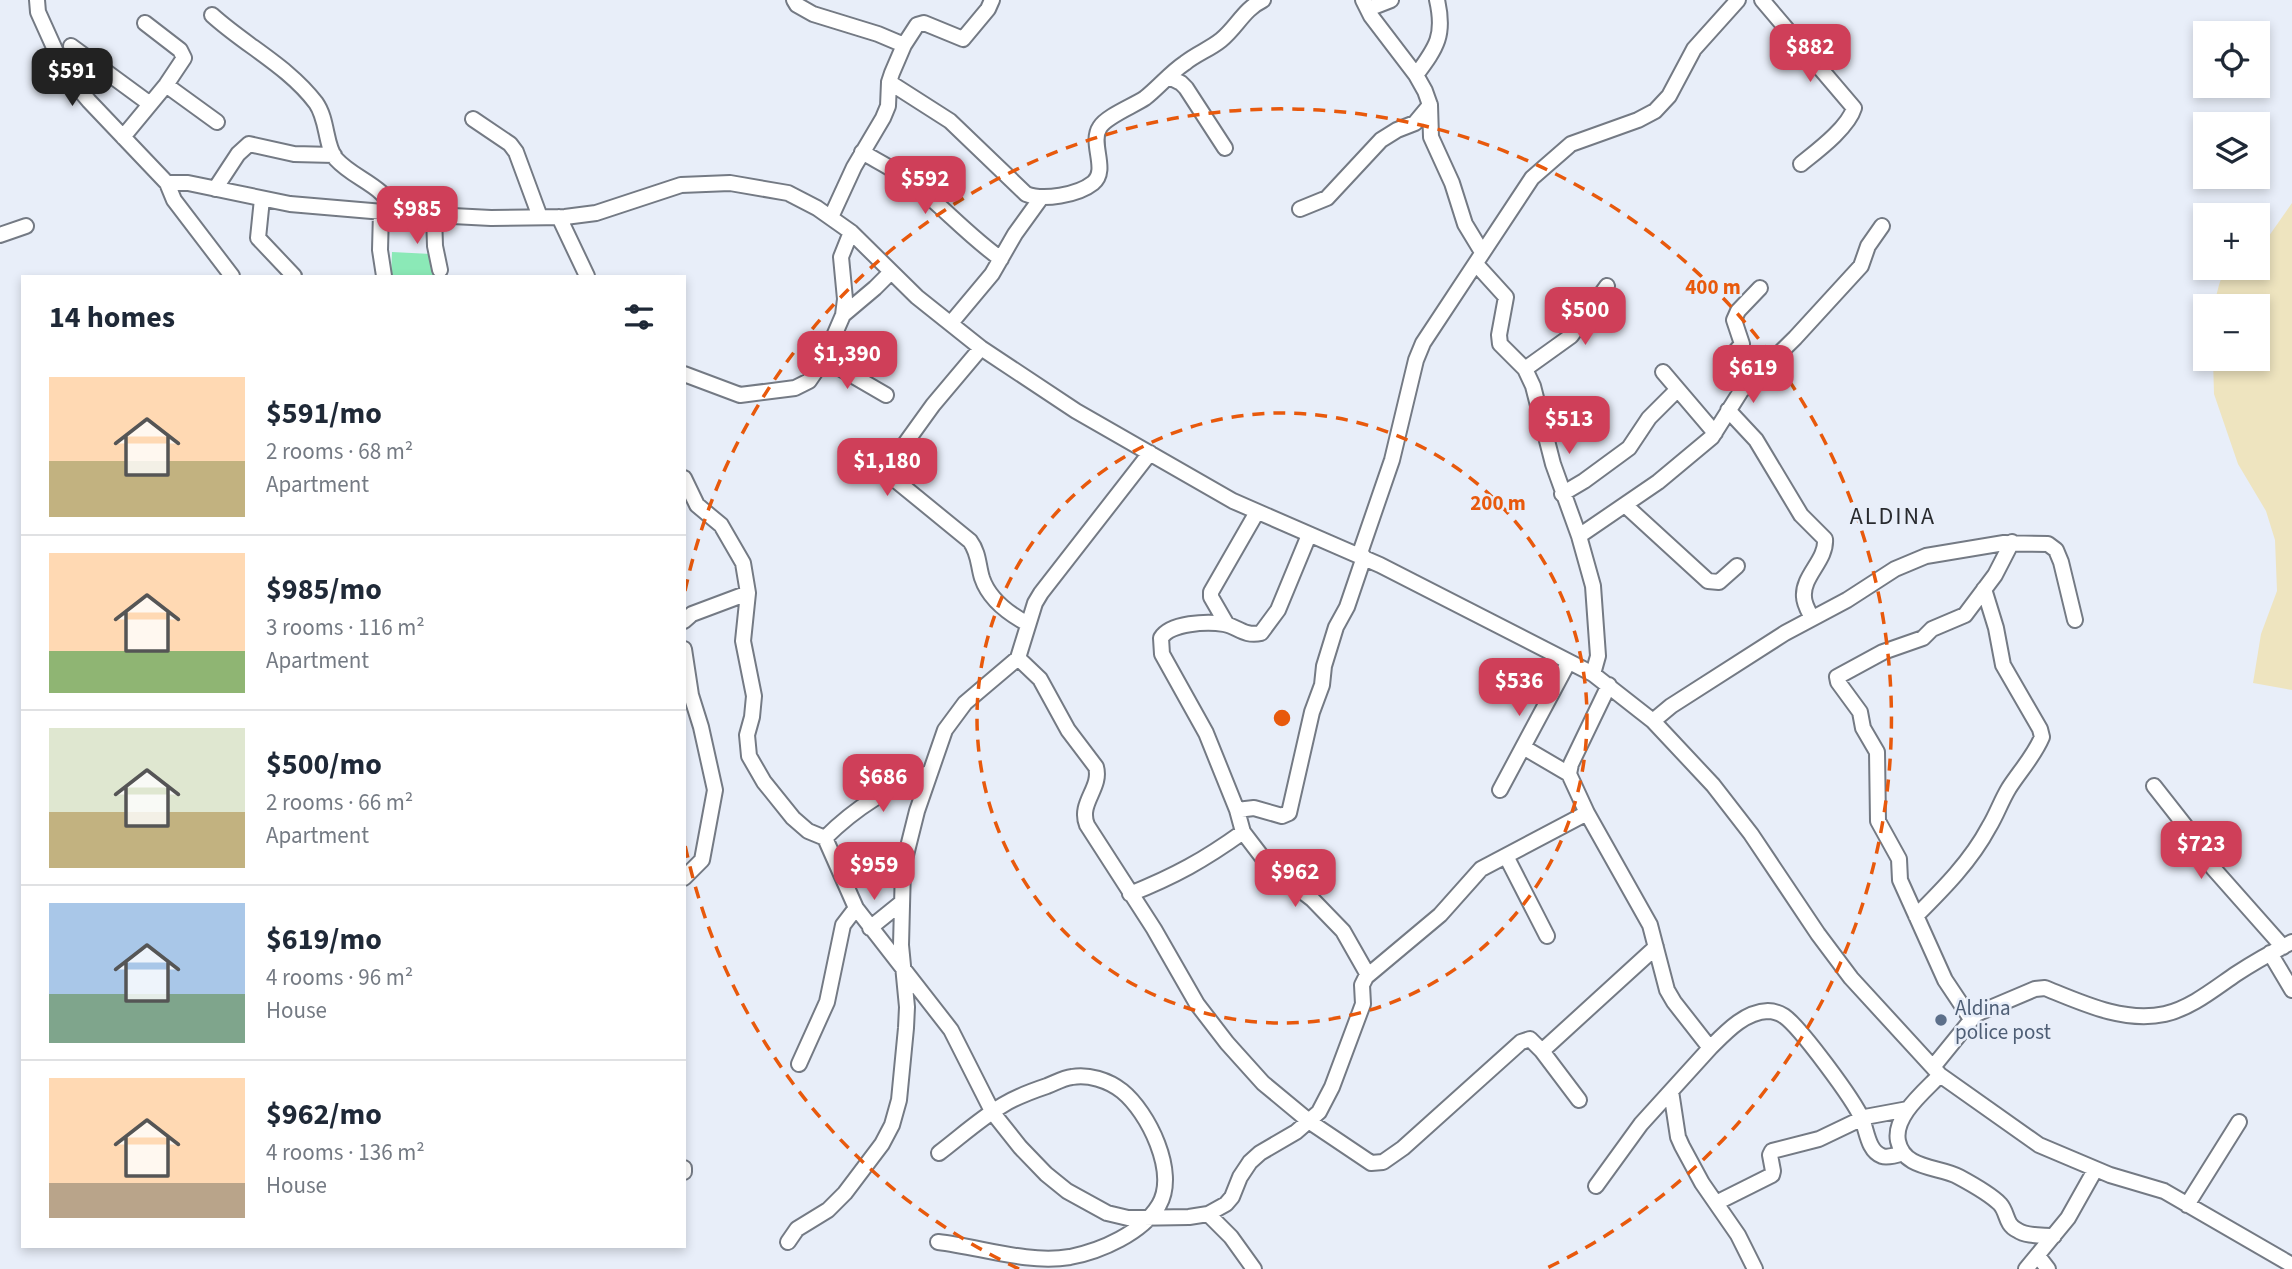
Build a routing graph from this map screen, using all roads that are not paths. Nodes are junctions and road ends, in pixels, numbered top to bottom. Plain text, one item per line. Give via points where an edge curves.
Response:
1 (37, 0) edge
2 (794, 0) edge
3 (992, 0) edge
4 (1263, 0) edge
5 (1391, 0) edge
6 (1437, 0) edge
7 (1738, 0) edge
8 (1762, 0) edge
9 (1365, 5) edge
10 (212, 15) dead end
11 (145, 23) dead end
12 (904, 45) junction
13 (71, 46) dead end
14 (1416, 75) junction
15 (1169, 77) junction
16 (889, 82) junction
17 (166, 86) junction
18 (150, 104) junction
19 (1430, 105) junction
20 (473, 119) dead end
21 (216, 122) dead end
22 (1415, 123) junction
23 (1431, 133) junction
24 (123, 136) junction
25 (1225, 148) dead end
26 (862, 152) junction
27 (334, 155) junction
28 (1801, 164) dead end
29 (167, 183) junction
30 (215, 189) junction
31 (1041, 198) junction
32 (262, 199) junction
33 (1300, 209) dead end
34 (388, 213) junction
35 (434, 215) junction
36 (540, 217) junction
37 (559, 217) junction
38 (831, 218) junction
39 (26, 226) dead end
40 (1882, 226) dead end
41 (851, 232) junction
42 (0, 235) edge
43 (1479, 258) junction
44 (1001, 260) junction
45 (440, 270) dead end
46 (891, 272) junction
47 (231, 275) edge
48 (293, 275) edge
49 (384, 275) edge
50 (587, 275) edge
51 (1607, 286) dead end
52 (1760, 288) dead end
53 (843, 315) junction
54 (951, 323) junction
55 (981, 348) junction
56 (824, 359) junction
57 (1525, 369) junction
58 (1663, 372) dead end
59 (686, 375) edge
60 (1677, 390) junction
61 (1741, 391) junction
62 (886, 395) dead end
63 (1728, 410) junction
64 (1716, 433) junction
65 (1150, 453) junction
66 (686, 482) edge
67 (1562, 494) junction
68 (1625, 505) junction
69 (1257, 512) junction
70 (1309, 535) junction
71 (1579, 536) junction
72 (2012, 542) junction
73 (1362, 556) junction
74 (1737, 566) dead end
75 (1984, 589) junction
76 (748, 593) junction
77 (1812, 618) junction
78 (686, 619) edge
79 (2075, 620) dead end
80 (1028, 624) junction
81 (1226, 624) junction
82 (1018, 658) junction
83 (686, 662) edge
84 (1568, 663) junction
85 (1593, 674) junction
86 (1609, 685) junction
87 (1653, 721) junction
88 (1523, 747) junction
89 (929, 773) junction
90 (1569, 774) junction
91 (2154, 786) dead end
92 (1500, 790) dead end
93 (1237, 810) junction
94 (1587, 813) junction
95 (1243, 832) junction
96 (825, 838) junction
97 (1506, 856) junction
98 (686, 876) edge
99 (1130, 894) junction
100 (901, 903) junction
101 (856, 908) junction
102 (1916, 916) junction
103 (870, 928) junction
104 (1547, 936) dead end
105 (1656, 947) junction
106 (2282, 947) edge
107 (903, 969) junction
108 (1368, 975) junction
109 (2292, 990) edge
110 (1971, 1019) junction
111 (1710, 1048) junction
112 (1542, 1051) junction
113 (799, 1064) dead end
114 (1937, 1071) junction
115 (1671, 1091) junction
116 (1579, 1100) dead end
117 (1908, 1110) junction
118 (993, 1112) junction
119 (1862, 1119) junction
120 (1310, 1122) junction
121 (2239, 1122) dead end
122 (939, 1153) dead end
123 (1903, 1153) junction
124 (2095, 1170) junction
125 (1596, 1186) dead end
126 (1716, 1203) junction
127 (2187, 1205) junction
128 (1208, 1214) junction
129 (1147, 1218) junction
130 (2054, 1236) junction
131 (788, 1242) dead end
132 (939, 1242) dead end
133 (2038, 1256) junction
134 (2292, 1265) edge
135 (1254, 1269) edge
136 (1755, 1269) edge
137 (2026, 1269) edge
138 (2048, 1269) edge

1 - 24 street via 61,63
2 - 12 street via 813,14
3 - 12 street via 965,39 921,23
4 - 15 street via 1224,38
5 - 9 street
6 - 14 street via 1440,35
7 - 43 street via 1694,49 1662,105 1647,116 1581,139 1559,153 1524,187
8 - 28 street via 1854,108 1841,128
9 - 14 street
10 - 27 street via 311,97 321,111
11 - 17 street via 183,54 183,62
12 - 16 street
13 - 18 street
14 - 19 street
15 - 25 street via 1185,88
15 - 31 street via 1099,127 1096,180 1078,190
16 - 26 street via 886,111
16 - 31 street via 950,121 1026,194
17 - 18 street
17 - 21 street
18 - 24 street
19 - 22 street
19 - 23 street
20 - 36 street via 516,152
22 - 23 street
22 - 33 street via 1381,140 1326,198
23 - 43 street
24 - 29 street
26 - 38 street
26 - 44 street via 912,182
27 - 30 street via 295,154 249,144
27 - 34 street via 387,198
29 - 30 street
29 - 47 street via 180,209
30 - 32 street
31 - 44 street
32 - 34 street
32 - 48 street via 258,238
34 - 35 street
34 - 49 street via 380,250
35 - 36 street
35 - 45 street
36 - 37 street
37 - 38 street via 596,213 674,186 730,183 788,193
37 - 50 street
38 - 41 street
39 - 42 street
40 - 61 street via 1861,265
41 - 46 street
41 - 53 street via 841,257
43 - 57 street via 1506,297 1500,344
43 - 73 street via 1416,360
44 - 54 street
46 - 53 street
46 - 54 street
51 - 57 street via 1571,336
52 - 61 street via 1734,320 1742,344 1726,368
53 - 56 street
54 - 55 street
55 - 65 street
55 - 80 street via 933,405 889,466 888,474 970,541 988,590 1008,612
56 - 59 street via 812,379 800,387 754,395 733,393
56 - 62 street
57 - 67 street
58 - 60 street
60 - 64 street
60 - 67 street via 1649,418 1629,448
61 - 63 street
63 - 64 street
63 - 77 street via 1756,440 1801,515 1825,539 1825,550 1804,591
64 - 68 street
65 - 69 street
65 - 80 street via 1041,593
66 - 76 street via 697,505 721,525 743,563
67 - 71 street
68 - 71 street
68 - 74 street via 1708,581 1719,582
69 - 70 street
69 - 81 street via 1211,592
70 - 73 street
70 - 81 street via 1265,631 1252,634
71 - 85 street via 1595,598 1598,656
72 - 75 street
72 - 77 street via 1916,560
72 - 79 street via 2042,542 2056,550
73 - 84 street
73 - 93 street via 1324,666 1289,813
75 - 102 street via 2003,666 2042,737 1972,853
75 - 102 street via 1962,617 1837,677 1860,712 1877,752 1878,821 1899,859 1900,880
76 - 78 street
76 - 96 street via 743,641 754,696 747,735 749,757 793,818
77 - 87 street
80 - 82 street
81 - 93 street via 1173,627 1163,634 1160,645 1206,733
82 - 89 street via 965,703 949,724
82 - 99 street via 1040,680 1068,730 1096,767 1098,774 1084,819
83 - 98 street via 715,790 703,856
84 - 85 street
84 - 88 street
85 - 86 street
86 - 87 street
86 - 90 street
87 - 114 street via 1731,808 1851,978
88 - 90 street
88 - 92 street
89 - 96 street via 881,795
89 - 100 street via 903,867
90 - 94 street
91 - 106 street via 2213,868
93 - 95 street
94 - 97 street
94 - 105 street via 1641,906
95 - 99 street via 1208,858
95 - 108 street via 1269,866 1312,899 1343,931
96 - 101 street
97 - 104 street
97 - 108 street via 1481,869 1440,915
99 - 120 street via 1197,1004 1263,1083
100 - 103 street
100 - 107 street
101 - 103 street
101 - 113 street via 843,925 827,1002
102 - 110 street via 1945,980
103 - 107 street
105 - 111 street via 1674,1002
105 - 112 street
106 - 109 street
106 - 110 street via 2196,1000 2162,1015 2118,1014 2040,988 1988,1007
107 - 118 street via 951,1030
107 - 131 street via 906,1028 892,1125 845,1193 797,1229
108 - 120 street via 1362,985 1363,1004 1332,1087
110 - 114 street
111 - 115 street
111 - 119 street via 1745,1019 1777,1012 1832,1074
112 - 116 street
112 - 120 street via 1528,1038 1521,1042 1403,1148 1380,1163 1371,1163
114 - 117 street
114 - 124 street via 2031,1141
115 - 125 street
115 - 126 street via 1678,1138
117 - 119 street
117 - 123 street via 1899,1127
118 - 122 street
118 - 129 street via 1020,1147 1066,1191 1107,1213
118 - 129 street via 1070,1077 1090,1076 1122,1091 1145,1118 1162,1155 1166,1178 1160,1204
119 - 123 street via 1866,1136 1878,1153 1885,1157
119 - 126 street via 1819,1139 1772,1151 1772,1175
120 - 128 street via 1250,1162 1232,1197
121 - 127 street
123 - 130 street via 1923,1166 1959,1177 1996,1201 2015,1230
124 - 127 street via 2156,1188
124 - 130 street
126 - 136 street
127 - 134 street
128 - 129 street
128 - 135 street
129 - 132 street via 1103,1249 1069,1257 1048,1259
130 - 133 street
133 - 137 street
133 - 138 street

